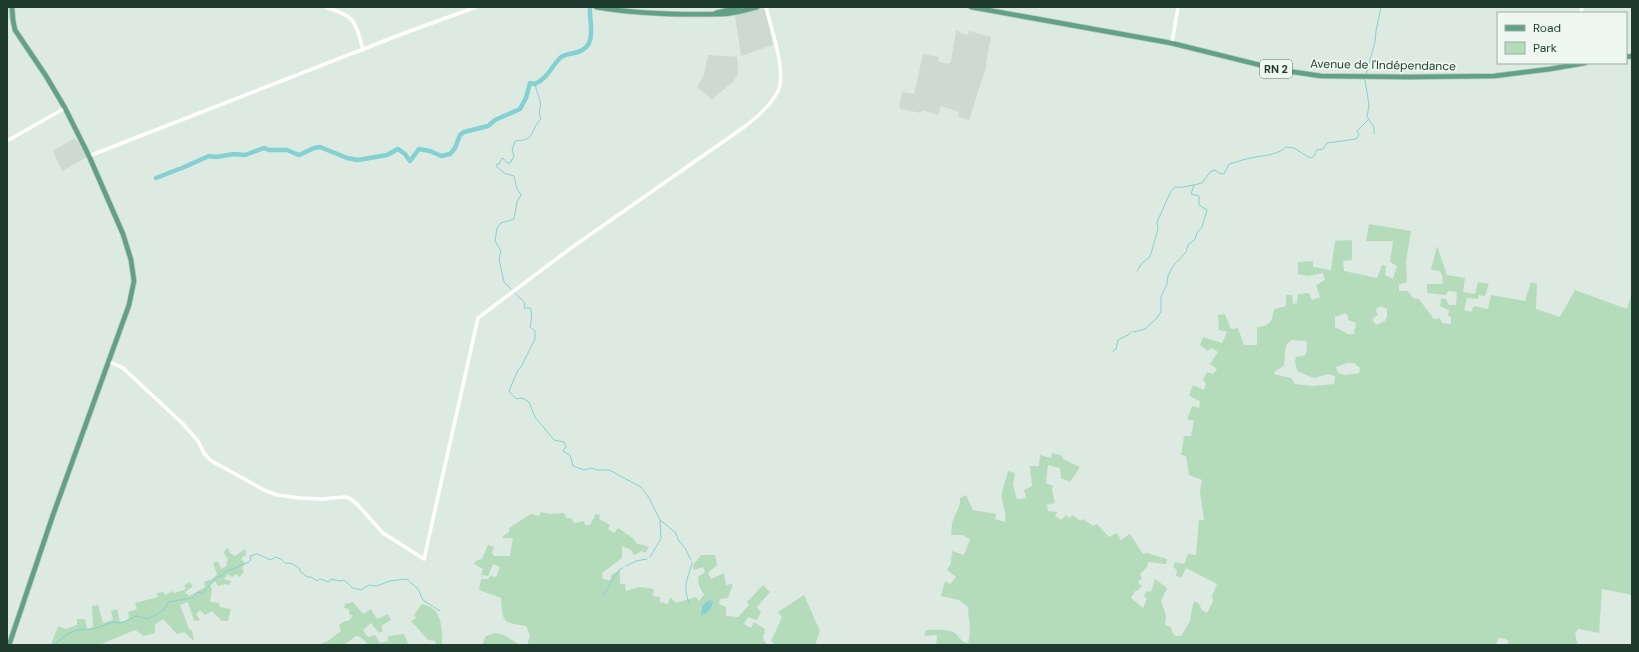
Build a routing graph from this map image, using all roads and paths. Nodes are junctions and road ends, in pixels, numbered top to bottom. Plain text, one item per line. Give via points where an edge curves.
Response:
1 (12, 7) edge
2 (325, 7) edge
3 (476, 7) edge
4 (596, 7) edge
5 (740, 7) edge
6 (757, 7) edge
7 (766, 7) edge
8 (971, 7) edge
9 (1178, 7) edge
10 (745, 8) edge
11 (751, 8) edge
12 (713, 14) junction
13 (13, 20) junction
14 (7, 21) edge
15 (1172, 43) junction
16 (363, 50) junction
17 (1572, 64) edge
18 (65, 108) junction
19 (7, 141) edge
20 (89, 156) junction
21 (110, 362) junction
22 (9, 645) edge

1 - 13 main road
2 - 16 street via 350,17 357,27
3 - 16 street
4 - 12 main road via 623,11
5 - 12 main road
6 - 11 main road
7 - 21 street via 781,75 778,91 770,104 747,125 576,244 478,318 424,559 383,533 349,498 300,498 272,494 210,460 183,424 123,368
8 - 15 main road, Avenue de l'Indépendance / RN 2
9 - 15 street
10 - 11 main road
10 - 12 main road
13 - 14 street
13 - 18 main road via 15,30
15 - 17 main road, Avenue de l'Indépendance / RN 2 via 1294,72 1342,77 1494,76
16 - 20 street
18 - 19 street
18 - 20 main road
20 - 21 main road via 123,234 134,281 129,305
21 - 22 main road via 53,515

